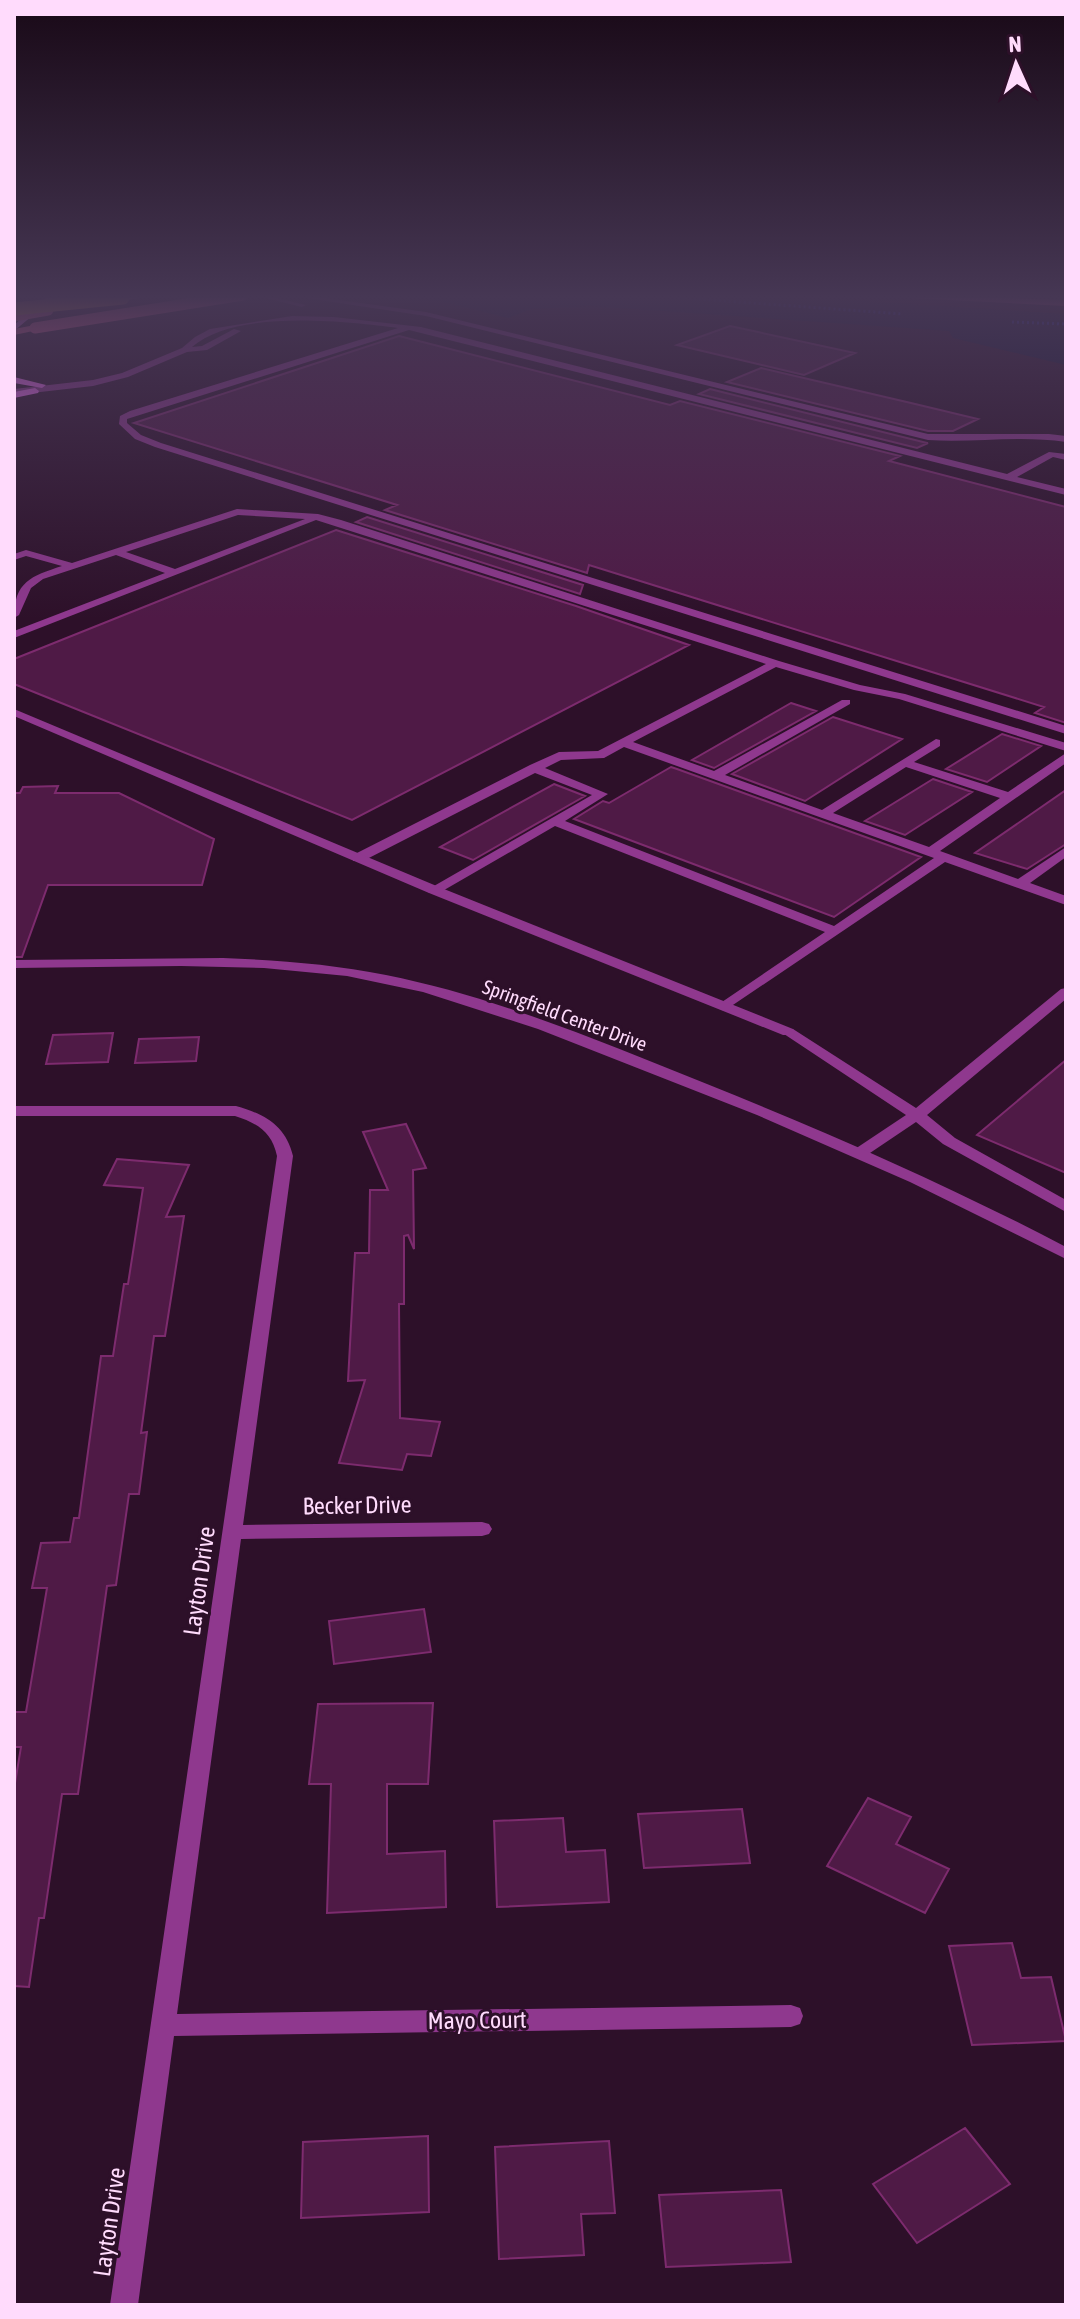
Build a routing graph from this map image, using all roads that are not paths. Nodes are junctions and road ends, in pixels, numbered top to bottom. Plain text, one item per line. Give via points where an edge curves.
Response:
1 (165, 403) edge
2 (711, 403) edge
3 (790, 403) edge
4 (1066, 439) edge
5 (1066, 457) edge
6 (1009, 477) junction
7 (1066, 492) edge
8 (318, 517) junction
9 (117, 552) junction
10 (14, 557) edge
11 (72, 566) junction
12 (173, 572) junction
13 (14, 615) edge
14 (14, 635) edge
15 (775, 663) junction
16 (846, 702) dead end
17 (14, 712) edge
18 (1066, 730) edge
19 (623, 743) junction
20 (936, 743) dead end
21 (1066, 747) edge
22 (1066, 757) edge
23 (905, 763) junction
24 (534, 768) junction
25 (714, 776) junction
26 (1009, 797) junction
27 (824, 814) junction
28 (554, 821) junction
29 (1064, 854) edge
30 (938, 855) junction
31 (358, 858) junction
32 (1020, 884) junction
33 (434, 890) junction
34 (1066, 901) edge
35 (836, 931) junction
36 (14, 964) edge
37 (1066, 992) edge
38 (724, 1007) junction
39 (14, 1111) edge
40 (917, 1115) junction
41 (861, 1152) junction
42 (1066, 1207) edge
43 (1066, 1254) edge
44 (482, 1529) dead end
45 (232, 1532) junction
46 (791, 2016) dead end
47 (164, 2025) junction
48 (124, 2305) edge

1 - 18 street via 123,418 123,424 158,445
2 - 6 street
3 - 4 street via 928,437
5 - 6 street via 1052,454
6 - 7 street
8 - 9 street via 237,512
8 - 12 street
8 - 15 street
9 - 11 street
9 - 12 street
10 - 11 street via 26,553
11 - 13 street via 27,586
12 - 14 street
15 - 19 street
15 - 21 street
16 - 25 street
17 - 31 street
19 - 24 street via 600,755 559,756
19 - 25 street
20 - 23 street
22 - 26 street
23 - 26 street
23 - 27 street
24 - 28 street via 602,794
24 - 31 street
25 - 27 street
26 - 30 street
27 - 30 street
28 - 33 street
28 - 35 street
29 - 32 street
30 - 32 street
30 - 35 street
31 - 33 street
32 - 34 street
33 - 38 street
35 - 38 street
36 - 41 street, Springfield Center Drive via 237,964 345,972 404,983 520,1017
37 - 40 street
38 - 40 street via 788,1032
39 - 45 street, Layton Drive via 236,1111 266,1123 283,1141
40 - 41 street
40 - 42 street via 949,1141
41 - 43 street, Springfield Center Drive
44 - 45 street, Becker Drive
45 - 47 street, Layton Drive
46 - 47 street, Mayo Court
47 - 48 street, Layton Drive

